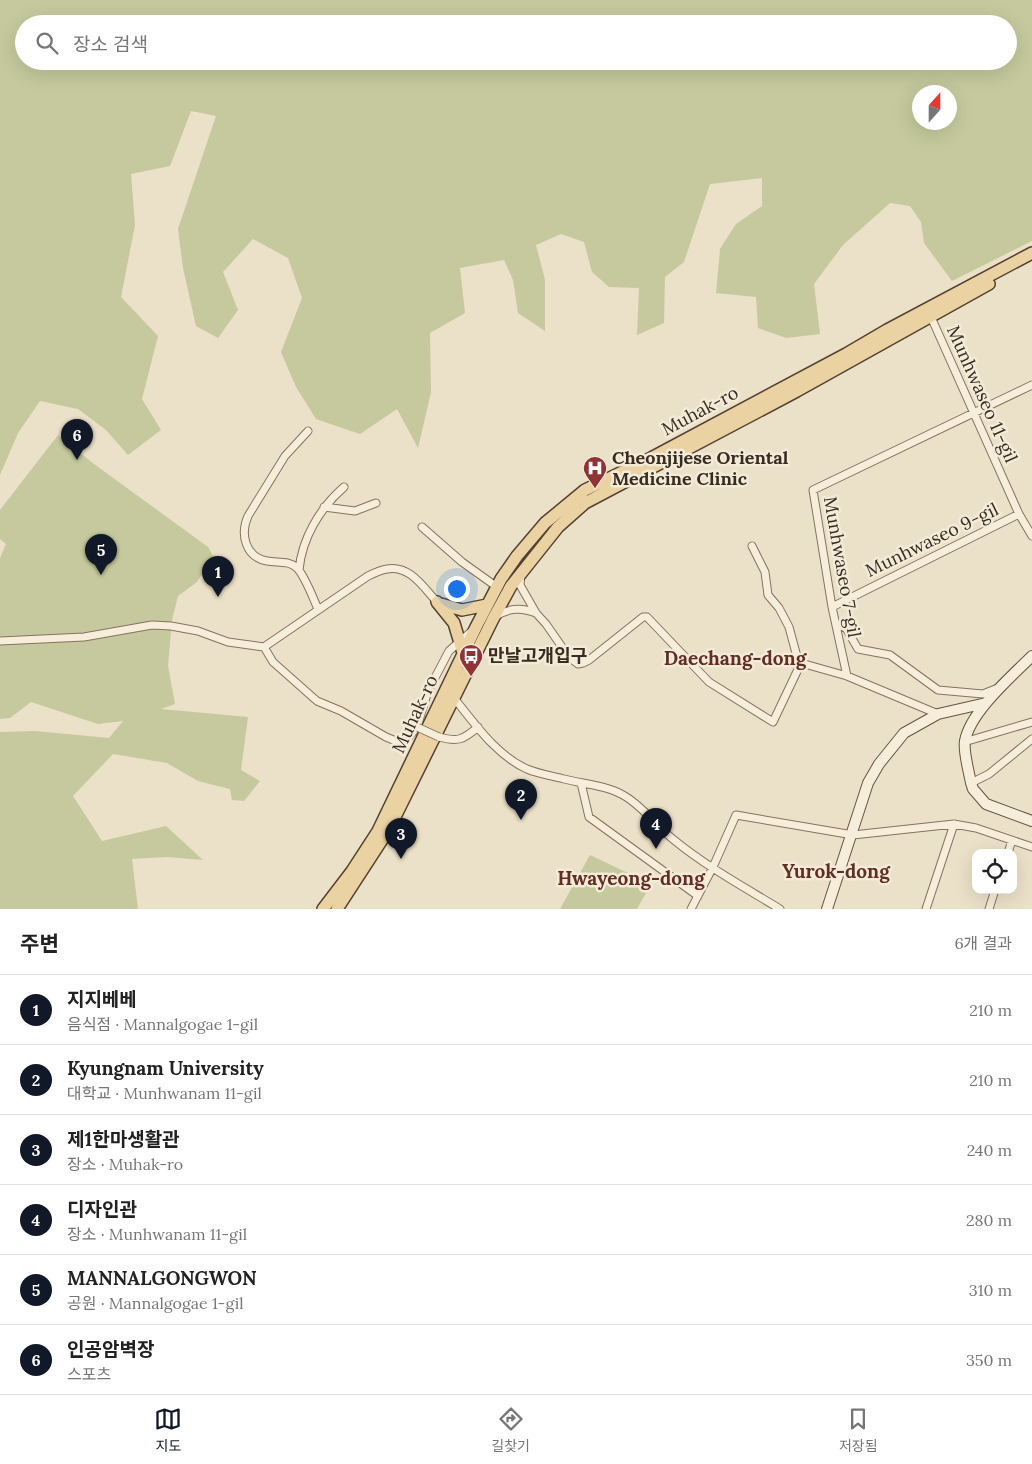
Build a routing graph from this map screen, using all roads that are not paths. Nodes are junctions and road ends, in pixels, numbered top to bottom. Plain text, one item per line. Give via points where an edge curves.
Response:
1 (1032, 253) edge
2 (1032, 259) edge
3 (931, 317) junction
4 (1032, 385) edge
5 (973, 414) junction
6 (308, 431) dead end
7 (344, 487) dead end
8 (376, 503) dead end
9 (324, 507) junction
10 (1020, 514) junction
11 (422, 526) dead end
12 (1032, 536) edge
13 (752, 546) dead end
14 (299, 570) junction
15 (521, 574) junction
16 (497, 587) junction
17 (437, 602) junction
18 (486, 605) junction
19 (832, 607) junction
20 (318, 609) junction
21 (536, 614) junction
22 (494, 617) junction
23 (836, 624) junction
24 (476, 627) junction
25 (0, 641) edge
26 (460, 641) junction
27 (264, 647) junction
28 (464, 653) junction
29 (1032, 656) edge
30 (801, 663) junction
31 (847, 676) junction
32 (1003, 686) junction
33 (454, 698) junction
34 (986, 703) junction
35 (938, 714) junction
36 (1032, 722) edge
37 (417, 727) junction
38 (478, 727) junction
39 (1032, 739) edge
40 (964, 742) junction
41 (581, 783) junction
42 (971, 783) junction
43 (1032, 821) edge
44 (954, 824) junction
45 (853, 834) junction
46 (1012, 840) junction
47 (1032, 847) edge
48 (1009, 849) edge
49 (713, 868) junction
50 (994, 894) edge
51 (698, 896) junction
52 (323, 909) edge
53 (337, 909) edge
54 (691, 909) edge
55 (780, 909) edge
56 (827, 909) edge
57 (926, 909) edge
58 (989, 909) edge

1 - 16 main road, Muhak-ro via 586,490 545,523 517,556
2 - 3 main road, Muhak-ro
3 - 5 street, Munhwaseo 11-gil
3 - 15 main road, Muhak-ro via 585,504 558,527
4 - 5 street
5 - 10 street, Munhwaseo 11-gil
5 - 19 street, Munhwaseo 7-gil via 813,490
6 - 14 street via 272,474 243,530 245,543 254,554 267,561 291,564
7 - 9 street
8 - 9 street via 355,511
9 - 14 street via 302,549
10 - 12 street, Munhwaseo 11-gil
10 - 19 street, Munhwaseo 9-gil
11 - 16 street via 462,562
13 - 30 street via 765,572 768,594 789,627
14 - 20 street
15 - 21 street via 520,585
15 - 22 main road, Muhak-ro
16 - 18 main road, Muhak-ro
17 - 18 main road via 462,610
17 - 20 street via 412,575 402,570 386,569 368,576
17 - 26 main road via 451,617
18 - 24 main road, Muhak-ro
19 - 23 street, Munhwaseo 7-gil
20 - 27 street
21 - 22 street via 514,609
21 - 30 street via 569,657 580,664 643,616 647,617 708,682 773,722
22 - 33 main road, Muhak-ro
23 - 31 street, Munhwaseo 7-gil
23 - 32 street via 846,628 858,649 890,656 938,690 983,694
24 - 26 street
24 - 28 main road, Muhak-ro
25 - 27 street via 84,637 152,625 198,631 228,642
26 - 28 main road
26 - 37 street via 449,651 437,673
27 - 37 street via 273,662 317,701 403,744
28 - 52 main road, Muhak-ro via 378,831
29 - 32 main road
30 - 31 street
31 - 35 street
32 - 34 main road
33 - 38 street
33 - 53 main road, Muhak-ro via 389,830
34 - 35 main road
34 - 40 main road
35 - 45 main road via 904,733 879,764 868,783
36 - 40 street
37 - 38 street, bridge via 451,740 467,737
38 - 41 street via 515,763 528,770
39 - 42 street via 989,774
40 - 42 main road
41 - 49 street via 606,788 632,801 672,839
41 - 51 street via 589,817
42 - 43 main road via 986,804
44 - 45 street
44 - 46 street
44 - 57 street
45 - 49 street via 736,815
45 - 56 main road
46 - 47 street
46 - 48 street
49 - 51 street
49 - 55 street
50 - 58 street
51 - 54 street

